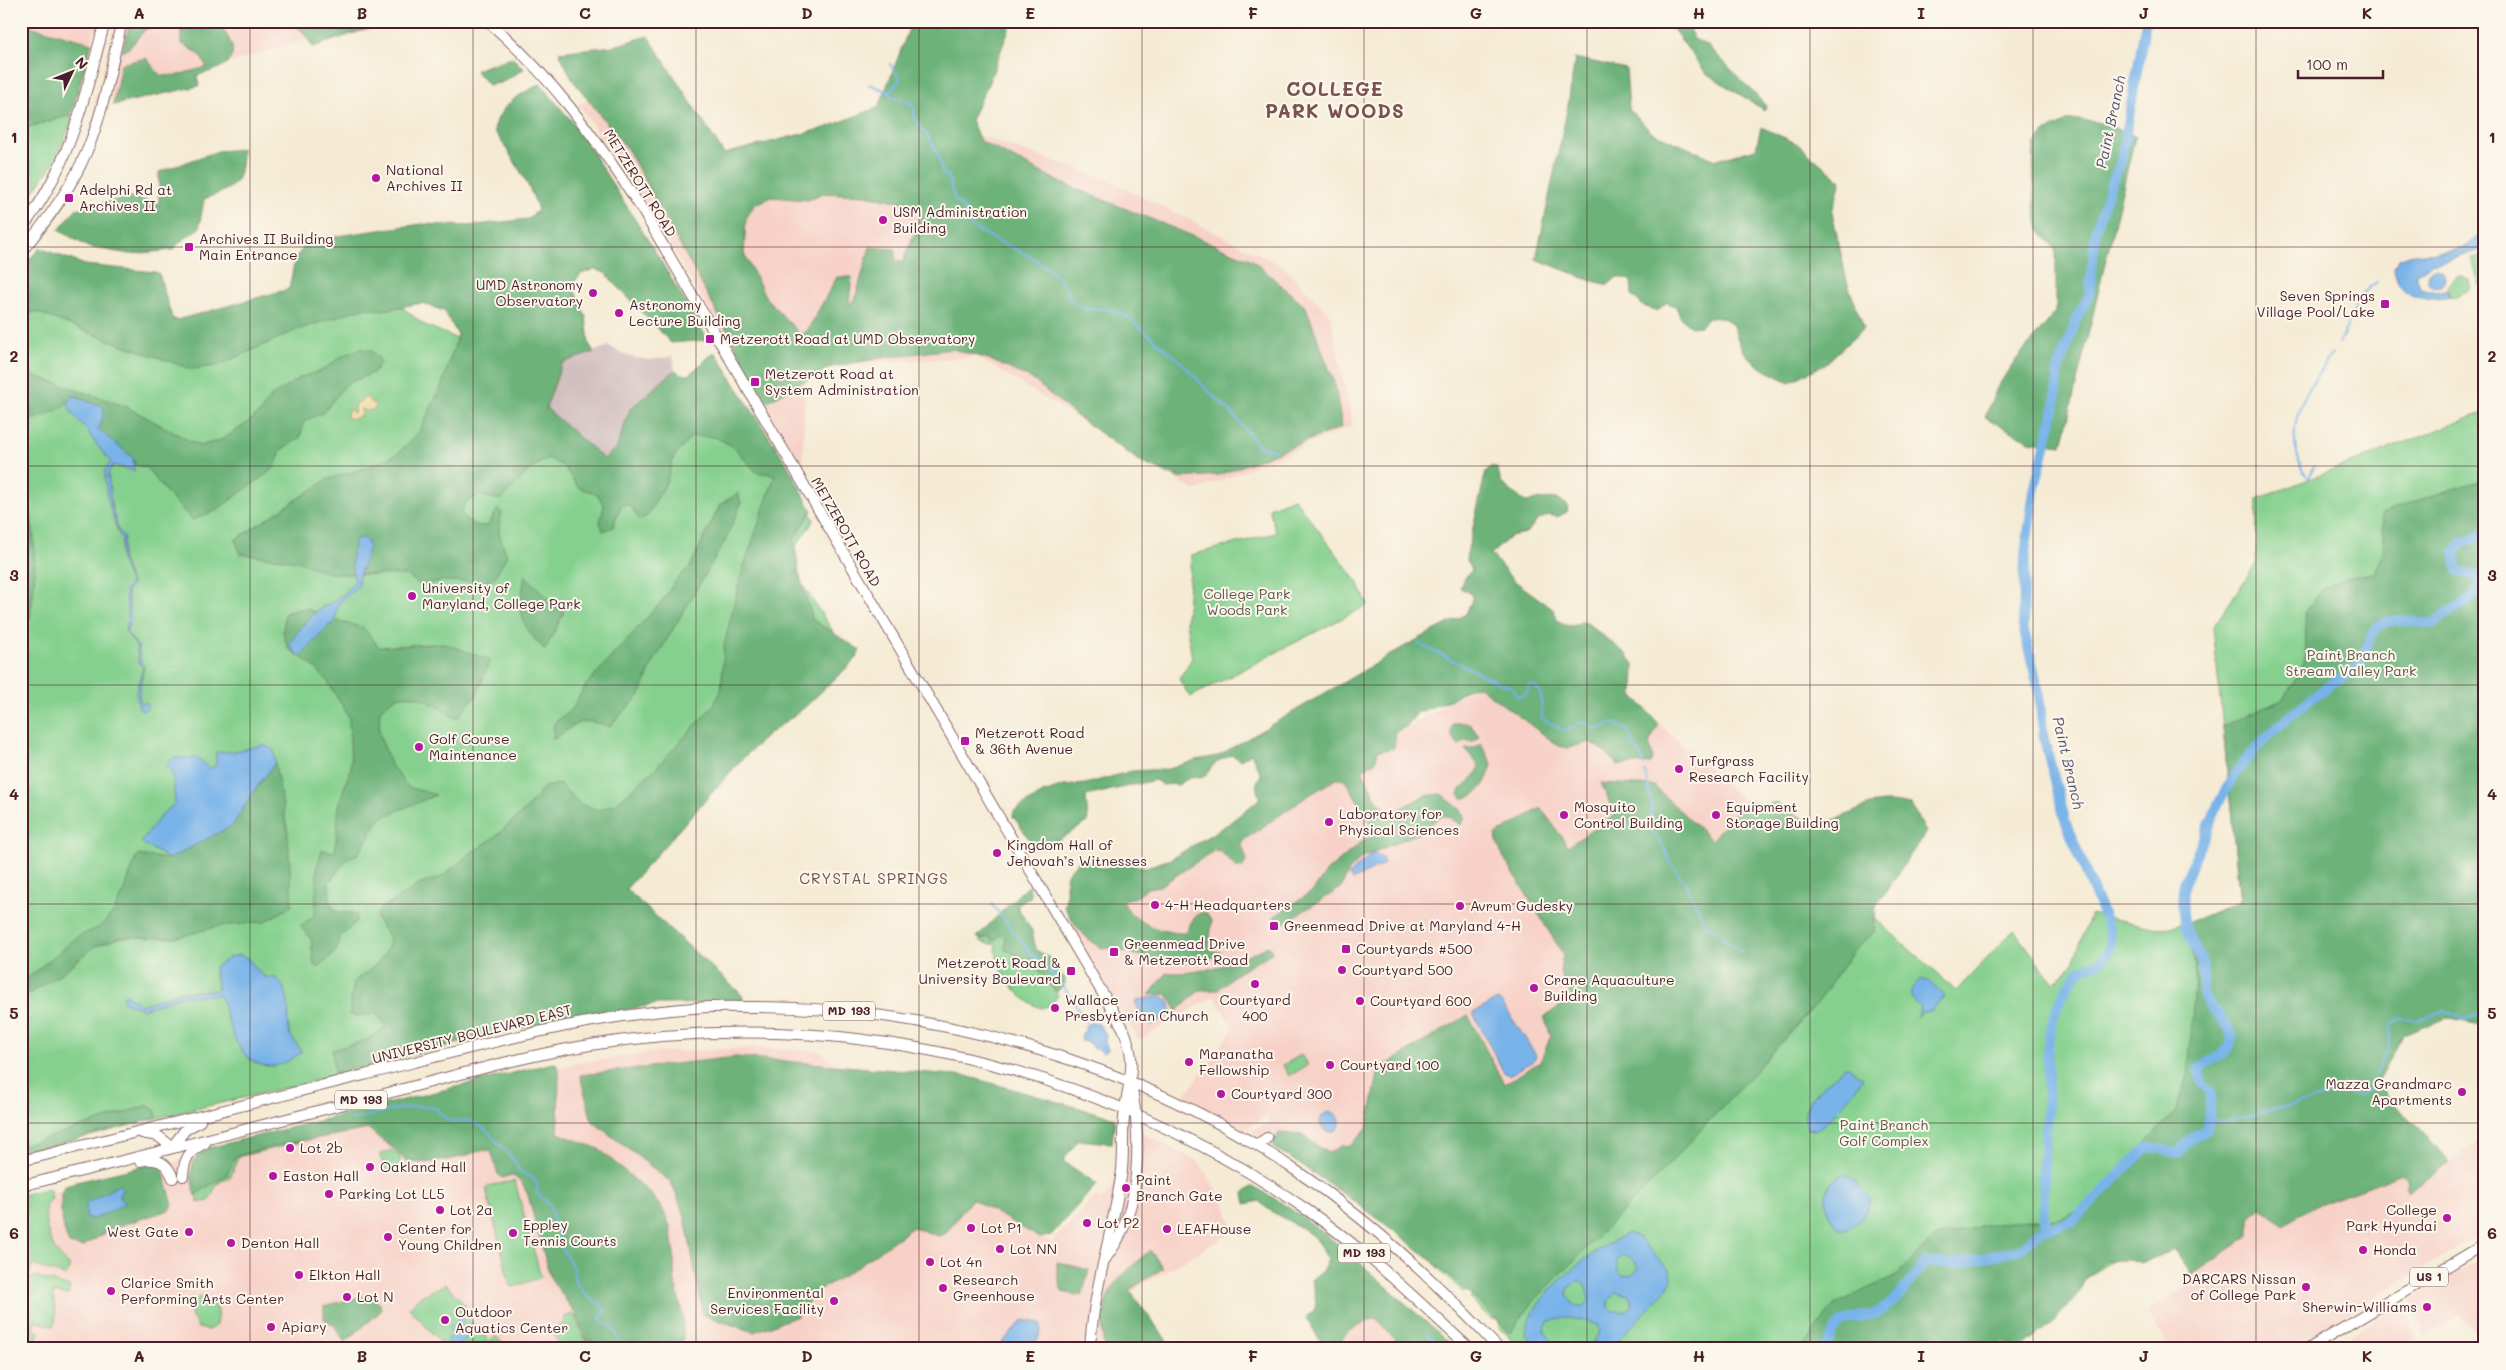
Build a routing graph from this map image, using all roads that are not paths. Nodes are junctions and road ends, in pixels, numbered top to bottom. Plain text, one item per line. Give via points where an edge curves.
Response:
1 (105, 21) edge
2 (122, 21) edge
3 (488, 21) edge
4 (21, 229) edge
5 (21, 252) edge
6 (1131, 1084) junction
7 (224, 1109) junction
8 (1125, 1109) junction
9 (1136, 1113) junction
10 (126, 1135) junction
11 (224, 1135) junction
12 (1267, 1138) dead end
13 (1252, 1143) junction
14 (172, 1147) junction
15 (21, 1161) edge
16 (95, 1167) junction
17 (21, 1186) edge
18 (2485, 1244) edge
19 (1102, 1265) junction
20 (1090, 1349) edge
21 (1470, 1349) edge
22 (1500, 1349) edge
23 (2308, 1349) edge

1 - 4 main road via 87,92 67,148 48,189
2 - 5 main road via 85,156 60,200
3 - 6 main road, METZEROTT ROAD via 541,72 575,111 640,206 1112,1008 1130,1047 1133,1060
6 - 7 main road, UNIVERSITY BOULEVARD EAST / MD 193 via 1036,1050 923,1022 843,1010 701,1007 602,1018 522,1034
6 - 8 main road
6 - 9 main road
6 - 13 main road, UNIVERSITY BOULEVARD EAST / MD 193 via 1186,1108
7 - 10 main road, UNIVERSITY BOULEVARD EAST / MD 193
7 - 14 main road via 188,1127
8 - 9 main road, MD 193
8 - 11 main road, MD 193 via 1074,1088 1016,1070 902,1045 788,1032 690,1033 563,1050
8 - 19 main road via 1122,1175
9 - 19 main road via 1132,1199 1121,1234
9 - 21 main road, MD 193 via 1221,1157 1309,1211 1381,1267
10 - 14 main road via 155,1135
10 - 15 main road, UNIVERSITY BOULEVARD EAST / MD 193
11 - 14 main road, MD 193
11 - 16 main road via 190,1152 178,1177 166,1165 150,1158 108,1169
12 - 13 main road via 1258,1144
13 - 22 main road, UNIVERSITY BOULEVARD EAST / MD 193 via 1294,1169 1384,1236
14 - 16 main road, MD 193
16 - 17 main road, MD 193
18 - 23 main road, US 1
19 - 20 main road via 1092,1312

